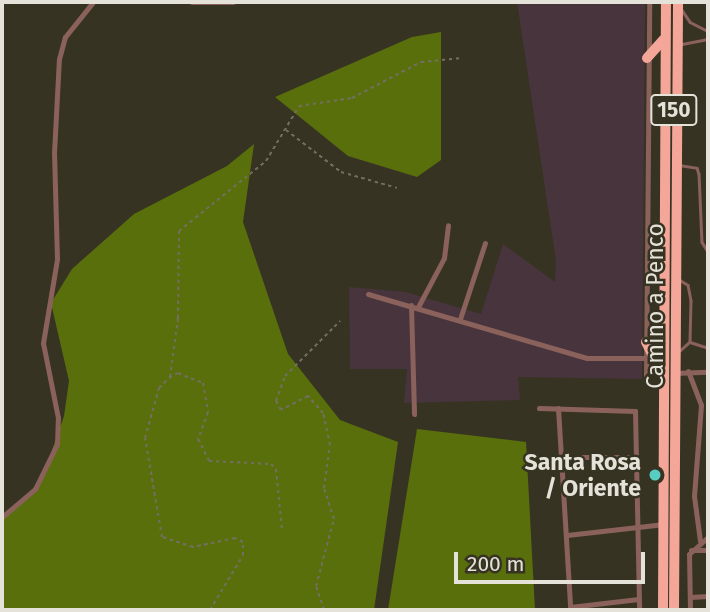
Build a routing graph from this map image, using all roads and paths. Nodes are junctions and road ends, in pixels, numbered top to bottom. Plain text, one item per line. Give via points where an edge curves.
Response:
1 (93, 2) edge
2 (192, 2) edge
3 (233, 2) edge
4 (649, 2) edge
5 (666, 2) edge
6 (678, 2) edge
7 (708, 31) edge
8 (664, 39) junction
9 (708, 39) edge
10 (676, 47) junction
11 (462, 58) dead end
12 (647, 58) junction
13 (285, 130) junction
14 (674, 164) junction
15 (397, 188) dead end
16 (448, 225) dead end
17 (485, 243) dead end
18 (708, 252) edge
19 (674, 276) junction
20 (368, 294) dead end
21 (411, 305) junction
22 (418, 307) junction
23 (460, 319) junction
24 (340, 321) dead end
25 (646, 342) junction
26 (690, 342) junction
27 (708, 348) edge
28 (674, 356) junction
29 (646, 358) junction
30 (688, 370) junction
31 (708, 372) edge
32 (674, 373) junction
33 (663, 374) junction
34 (646, 377) dead end
35 (169, 378) junction
36 (539, 408) dead end
37 (558, 408) junction
38 (414, 414) dead end
39 (558, 457) junction
40 (635, 457) junction
41 (2, 517) edge
42 (663, 524) junction
43 (675, 524) junction
44 (636, 525) junction
45 (282, 530) dead end
46 (567, 535) junction
47 (708, 537) edge
48 (700, 541) junction
49 (691, 550) junction
50 (708, 551) edge
51 (708, 596) edge
52 (690, 597) junction
53 (639, 599) junction
54 (210, 610) edge
55 (324, 610) edge
56 (639, 610) edge
57 (663, 610) edge
58 (674, 610) edge
59 (690, 610) edge

1 - 41 street via 65,37 59,59 54,153 57,259 43,343 58,418 57,444 36,489
2 - 3 street
4 - 12 street
5 - 8 highway, Camino a Penco / 150
6 - 7 lane via 690,22
6 - 10 highway, Camino a Penco / 150
8 - 12 highway
8 - 33 highway, Camino a Penco / 150
9 - 10 lane
10 - 14 highway, Camino a Penco / 150
11 - 13 path via 421,62 352,98 299,106
12 - 25 street
13 - 15 path via 341,172
13 - 35 path via 266,161 178,231 178,318
14 - 18 lane via 697,168 702,242
14 - 19 highway, Camino a Penco / 150
16 - 22 street via 444,258
17 - 23 street
19 - 26 lane via 688,285
19 - 28 highway, Camino a Penco / 150
20 - 21 street
21 - 22 street
21 - 38 street
22 - 23 street
23 - 29 street via 591,358
24 - 55 path via 285,376 275,401 281,410 308,396 323,413 330,446 324,488 334,519 316,586
25 - 29 street
25 - 33 highway
26 - 27 lane
26 - 28 lane
28 - 32 highway, Camino a Penco / 150
29 - 34 street
30 - 31 street
30 - 32 street
30 - 48 street via 701,405 694,496
32 - 43 highway, Camino a Penco / 150
33 - 42 highway, Camino a Penco / 150
35 - 45 path via 178,373 203,383 208,412 198,439 209,461 276,468
35 - 54 path via 159,388 145,438 162,537 193,547 235,538 243,542 243,555
36 - 37 street
37 - 39 street
37 - 40 street via 633,409
39 - 40 street
39 - 46 street
40 - 44 street
42 - 43 street
42 - 44 street
42 - 57 highway, Camino a Penco / 150
43 - 58 highway, Camino a Penco / 150
44 - 46 street
44 - 53 street
46 - 53 street via 570,607
47 - 48 street
48 - 49 street
49 - 50 street
49 - 52 street
51 - 52 street
52 - 59 street
53 - 56 street

